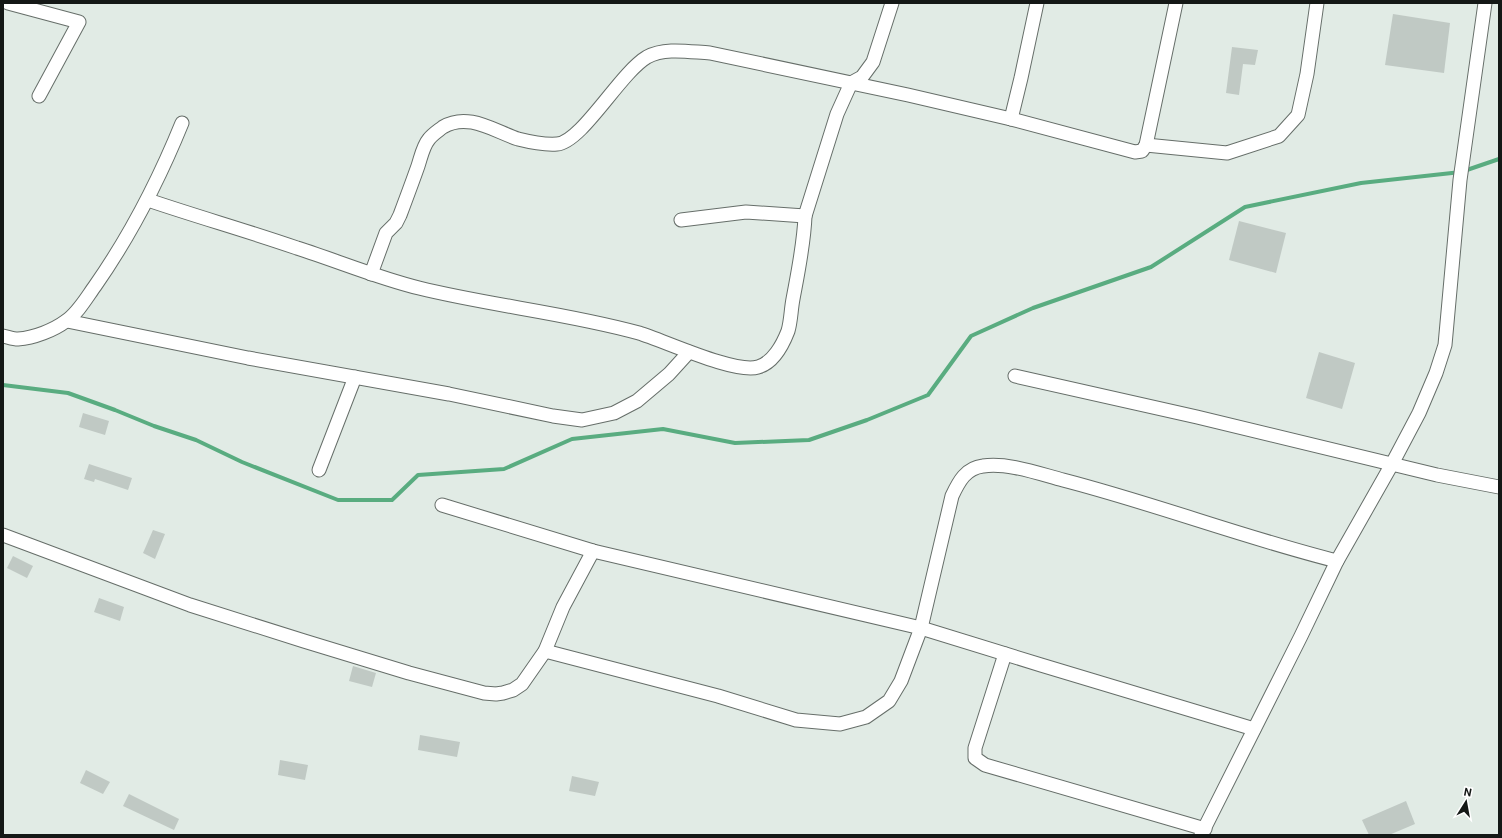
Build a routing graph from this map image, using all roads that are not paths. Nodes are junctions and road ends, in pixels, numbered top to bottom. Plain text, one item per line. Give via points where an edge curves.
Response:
1 (8, 3) edge
2 (892, 3) edge
3 (1037, 3) edge
4 (1176, 3) edge
5 (1317, 3) edge
6 (1485, 3) edge
7 (851, 83) junction
8 (39, 96) dead end
9 (1011, 119) junction
10 (182, 123) dead end
11 (1146, 145) junction
12 (148, 200) junction
13 (805, 216) junction
14 (680, 220) dead end
15 (371, 274) junction
16 (67, 321) junction
17 (3, 336) edge
18 (689, 352) junction
19 (1015, 376) dead end
20 (356, 377) junction
21 (1392, 464) junction
22 (319, 470) dead end
23 (1499, 487) edge
24 (442, 505) dead end
25 (3, 535) edge
26 (593, 551) junction
27 (1337, 561) junction
28 (921, 628) junction
29 (544, 651) junction
30 (1005, 654) junction
31 (1254, 729) junction
32 (1203, 832) edge

1 - 8 street via 79,22
2 - 7 street via 873,62 862,77
3 - 9 street
4 - 11 street
5 - 11 street via 1307,74 1298,115 1280,136 1227,153
6 - 21 street via 1460,180 1445,345 1422,406
7 - 9 street
7 - 13 street via 837,114
7 - 15 street via 710,53 666,52 647,57 640,63 608,95 574,136 562,143 533,142 492,127 468,122 448,124 434,133 425,145 400,215 386,233
9 - 11 street via 1135,152 1142,151
10 - 12 street
12 - 15 street via 299,248
12 - 16 street via 111,263 84,302
13 - 14 street via 746,212
13 - 18 street via 788,330 774,356 758,367 749,368 737,367
15 - 18 street via 417,288 640,333
16 - 17 street via 40,334 18,338
16 - 20 street
18 - 20 street via 669,374 637,401 614,413 582,420
19 - 21 street
20 - 22 street
21 - 23 street
21 - 27 street
24 - 26 street
25 - 29 street via 197,607 409,673 484,693 503,693 522,684
26 - 28 street
26 - 29 street via 563,607
27 - 28 street via 1122,496 1016,468 983,466 969,470 958,481 952,496
27 - 31 street
28 - 29 street via 901,681 889,701 866,717 840,724 796,720 718,696
28 - 30 street
30 - 31 street
30 - 32 street via 975,748 976,758 985,765
31 - 32 street

